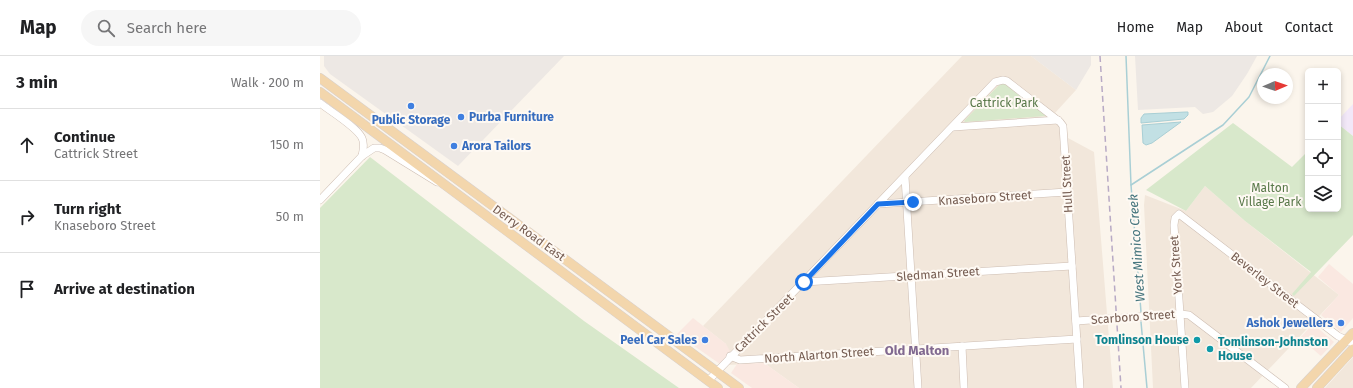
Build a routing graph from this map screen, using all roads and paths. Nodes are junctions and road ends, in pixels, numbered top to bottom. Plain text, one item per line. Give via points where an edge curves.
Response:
1 (320, 72) edge
2 (322, 80) edge
3 (320, 92) edge
4 (320, 103) edge
5 (1058, 120) junction
6 (953, 126) junction
7 (402, 138) junction
8 (394, 147) junction
9 (362, 156) junction
10 (905, 177) junction
11 (455, 191) junction
12 (1068, 192) junction
13 (320, 200) edge
14 (906, 203) junction
15 (878, 204) junction
16 (1179, 214) joint
17 (1072, 266) junction
18 (911, 276) junction
19 (804, 282) junction
20 (1180, 314) junction
21 (1076, 321) junction
22 (1353, 333) edge
23 (1077, 339) junction
24 (1350, 342) edge
25 (681, 345) junction
26 (962, 346) junction
27 (916, 348) junction
28 (1353, 349) edge
29 (674, 354) junction
30 (730, 356) junction
31 (717, 372) junction
32 (1310, 378) junction
33 (708, 381) junction
34 (1319, 387) edge
35 (718, 388) edge
36 (738, 388) edge
37 (918, 388) edge
38 (964, 388) edge
39 (1080, 388) edge
40 (1185, 388) edge
41 (1285, 388) edge
42 (1301, 388) edge

1 - 2 main road
2 - 7 main road, Derry Road East
3 - 8 main road, Derry Road East
4 - 9 street via 356,130 364,145
5 - 6 street
5 - 6 street via 1007,81 1001,80 995,82
5 - 12 street, Hull Street via 1064,129
6 - 10 street, Cattrick Street
7 - 8 main road
7 - 25 main road, Derry Road East
8 - 11 main road, Derry Road East
9 - 11 street via 374,148 380,148 428,178
9 - 13 street
10 - 14 street
10 - 15 street, Cattrick Street
11 - 29 main road, Derry Road East
12 - 14 street, Knaseboro Street
12 - 17 street, Hull Street
14 - 15 street, Knaseboro Street
14 - 18 street
15 - 19 street, Cattrick Street
16 - 20 street, York Street via 1174,225
16 - 24 street, Beverley Street via 1338,336
17 - 18 street, Sledman Street
17 - 21 street, Hull Street
18 - 19 street, Sledman Street
18 - 27 street
19 - 30 street, Cattrick Street
20 - 21 street, Scarboro Street
20 - 40 street, York Street
20 - 41 street, Scarboro Street via 1192,316
21 - 23 street, Hull Street
22 - 24 main road
23 - 26 street, North Alarton Street
23 - 39 street, Hull Street
24 - 32 main road
25 - 29 main road
25 - 31 main road, Derry Road East
26 - 27 street, North Alarton Street
26 - 38 street
27 - 30 street, North Alarton Street via 740,360
27 - 37 street
28 - 34 main road
29 - 33 main road, Derry Road East
30 - 31 street, Cattrick Street
31 - 33 street, Cattrick Street
31 - 36 main road, Derry Road East
32 - 34 street
32 - 42 main road
33 - 35 main road, Derry Road East

